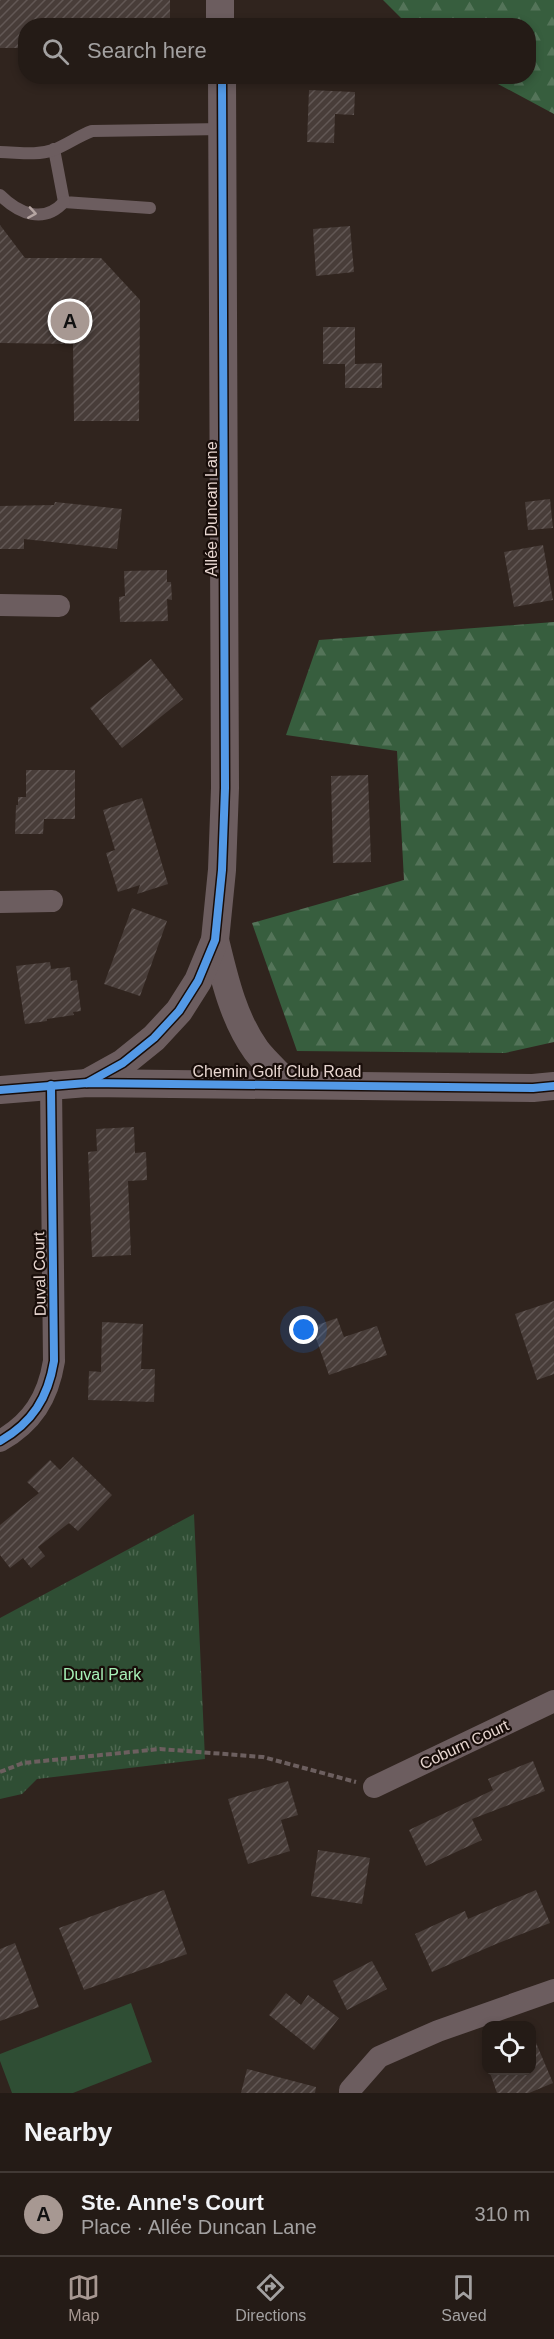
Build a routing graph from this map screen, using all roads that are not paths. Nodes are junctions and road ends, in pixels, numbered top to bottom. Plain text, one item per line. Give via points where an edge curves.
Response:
1 (220, 0) edge
2 (220, 18) edge
3 (222, 84) edge
4 (223, 129) junction
5 (54, 149) junction
6 (0, 152) edge
7 (0, 195) edge
8 (64, 202) junction
9 (150, 208) dead end
10 (0, 605) edge
11 (59, 606) dead end
12 (0, 902) edge
13 (52, 902) dead end
14 (215, 940) junction
15 (87, 1083) junction
16 (288, 1084) junction
17 (51, 1085) junction
18 (554, 1086) edge
19 (0, 1089) edge
20 (0, 1441) edge
21 (554, 1701) edge
22 (374, 1787) road end
23 (554, 1990) edge
24 (350, 2093) edge

1 - 2 street
3 - 4 street, Allée Duncan Lane
4 - 5 lane via 92,131
4 - 14 street, Allée Duncan Lane via 225,788
5 - 6 lane via 39,153
5 - 8 lane
7 -> 8 lane via 22,212 39,215 55,212
8 - 9 lane
10 - 11 street
12 - 13 street
14 - 15 street via 198,981 179,1011 123,1063
14 - 16 street via 238,1016 256,1050
15 - 16 street, Chemin Golf Club Road
15 - 17 street, Chemin Golf Club Road
16 - 18 street, Chemin Golf Club Road
17 - 19 street, Chemin Golf Club Road
17 - 20 street, Duval Court via 51,1382 29,1421
21 - 22 street, Coburn Court
23 - 24 street via 438,2031 379,2057

